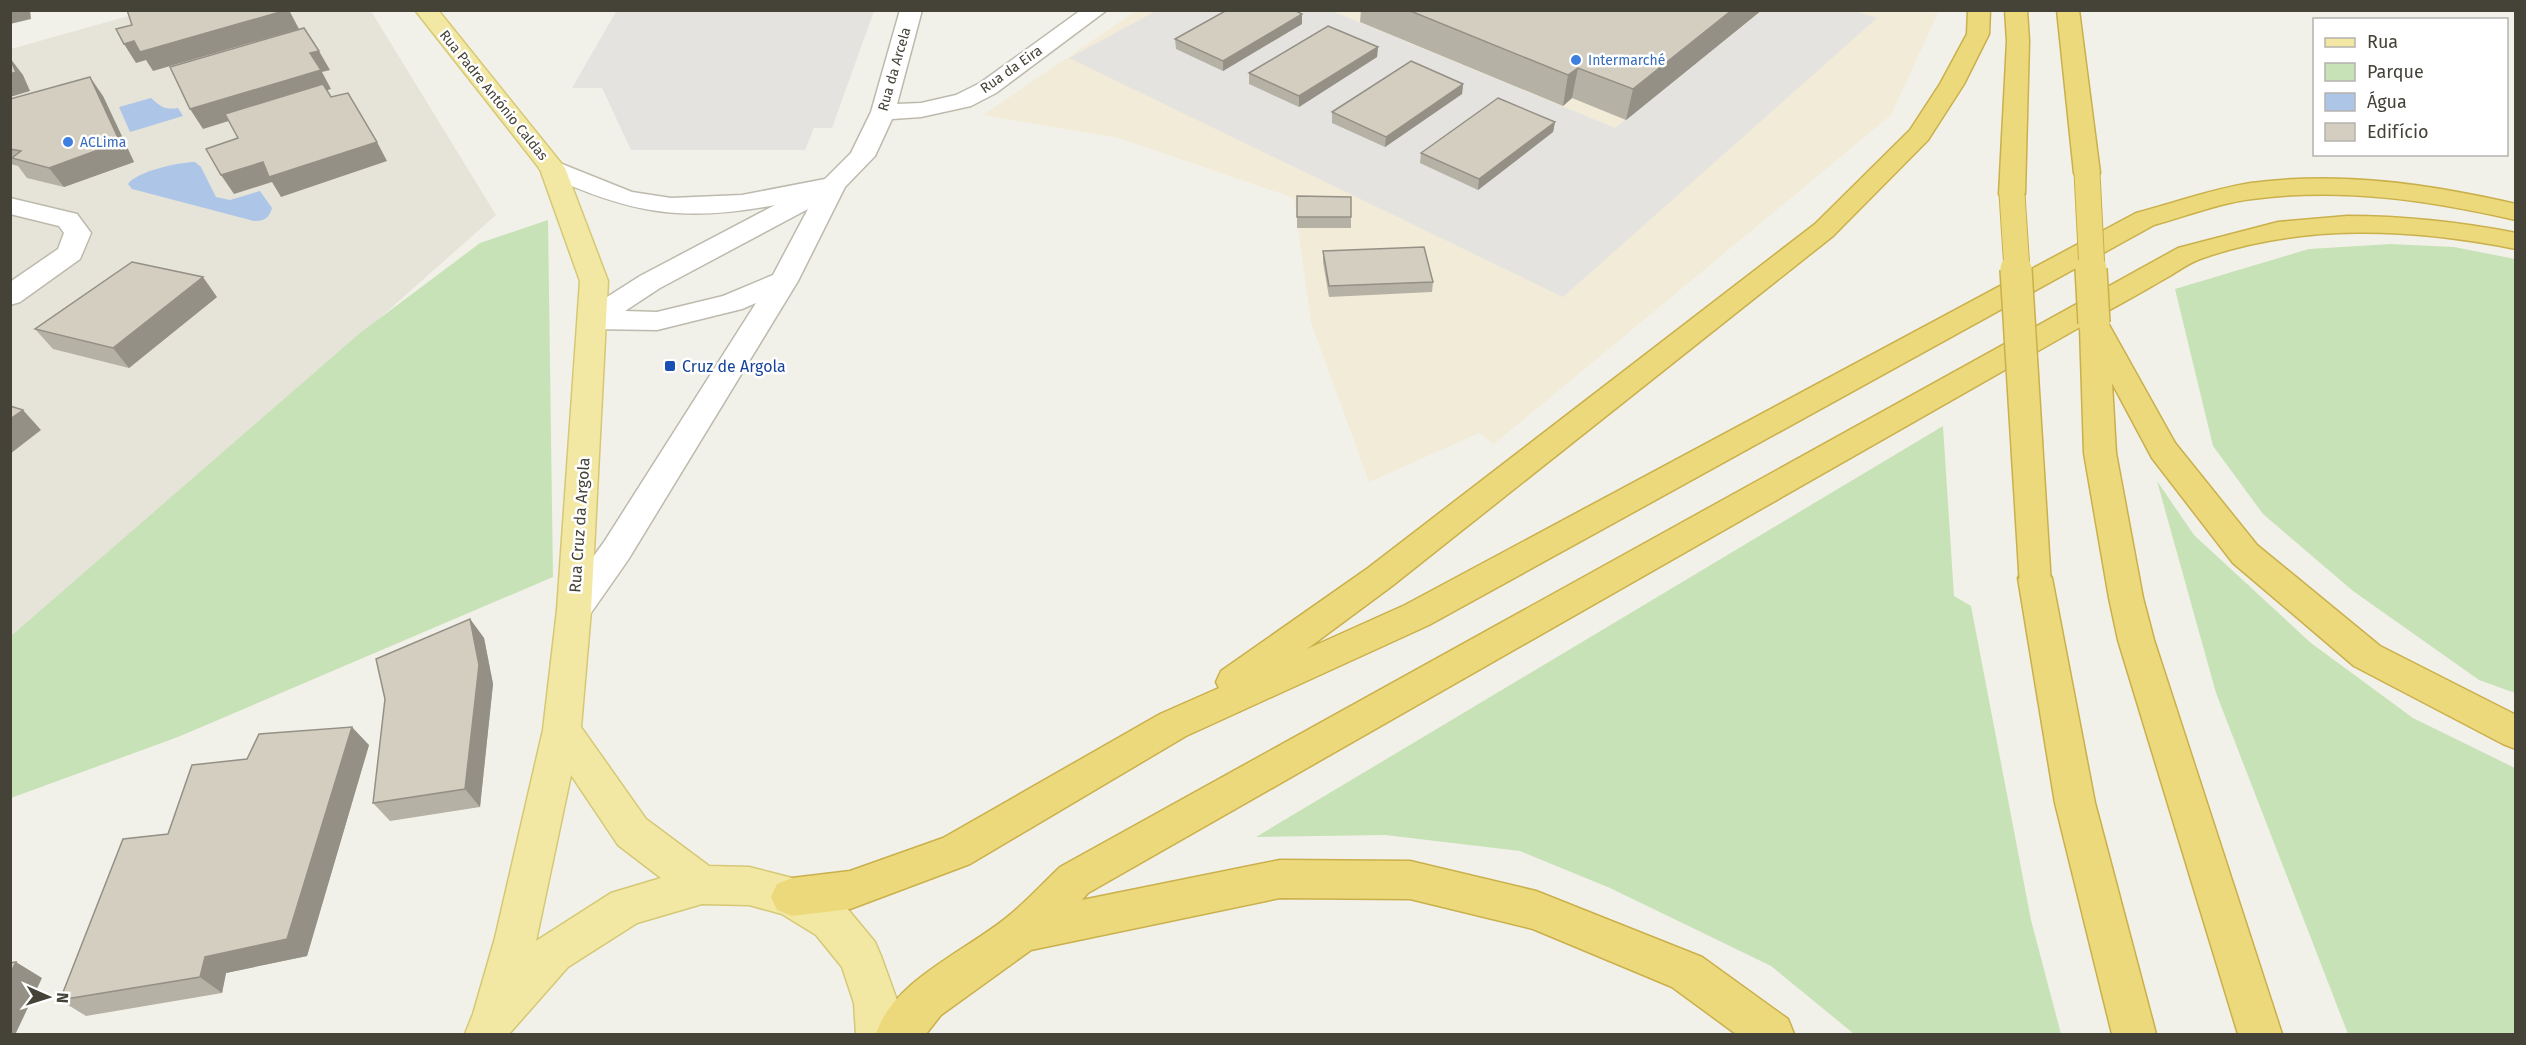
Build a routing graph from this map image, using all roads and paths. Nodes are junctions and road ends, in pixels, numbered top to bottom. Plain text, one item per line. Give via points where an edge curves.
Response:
1 (426, 10) edge
2 (911, 10) edge
3 (1096, 10) edge
4 (1979, 10) edge
5 (2016, 10) edge
6 (2068, 10) edge
7 (883, 112) junction
8 (552, 168) junction
9 (834, 184) junction
10 (10, 206) edge
11 (2516, 212) edge
12 (2516, 241) edge
13 (784, 281) junction
14 (10, 296) edge
15 (592, 320) junction
16 (2094, 323) junction
17 (574, 610) junction
18 (1173, 725) junction
19 (562, 730) junction
20 (2516, 733) edge
21 (702, 885) junction
22 (792, 897) junction
23 (1022, 932) junction
24 (490, 1027) edge
25 (878, 1035) edge
26 (898, 1035) edge
27 (1772, 1035) edge
28 (2134, 1035) edge
29 (2260, 1035) edge

1 - 8 main road, Rua Padre António Caldas
2 - 7 street, Rua da Arcela
3 - 7 street, Rua da Eira via 988,88 963,101 921,110
4 - 18 highway via 1978,34 1919,135 1824,230 1380,577
5 - 28 highway, bridge via 2012,194 2035,578 2075,803
6 - 16 highway, bridge via 2087,173
7 - 9 street, Rua da Arcela via 862,156
8 - 9 street via 600,190 646,203 709,206 778,198
8 - 15 main road, Rua Padre António Caldas via 594,281
9 - 13 street
9 - 15 street via 650,282
10 - 14 street via 68,220 78,233 70,253
11 - 18 highway via 2459,198 2342,186 2250,191 2145,219 1417,615
12 - 23 highway via 2375,223 2289,228 2188,254 1074,880
13 - 15 street via 732,303 657,321
13 - 17 street via 616,551
15 - 17 main road, Rua Cruz da Argola
16 - 20 highway via 2163,450 2245,554 2367,656
16 - 29 highway via 2100,453 2126,598
17 - 19 main road, Rua Cruz da Argola
18 - 22 highway via 956,851 850,890
19 - 21 main road via 632,832
19 - 24 main road, Rua Cruz da Argola via 516,938
21 - 22 main road via 749,886
21 - 24 main road via 626,907 553,953
22 - 25 main road via 831,921 860,957 876,1003
23 - 26 highway via 926,1000
23 - 27 highway via 1280,879 1410,880 1536,910 1687,972

